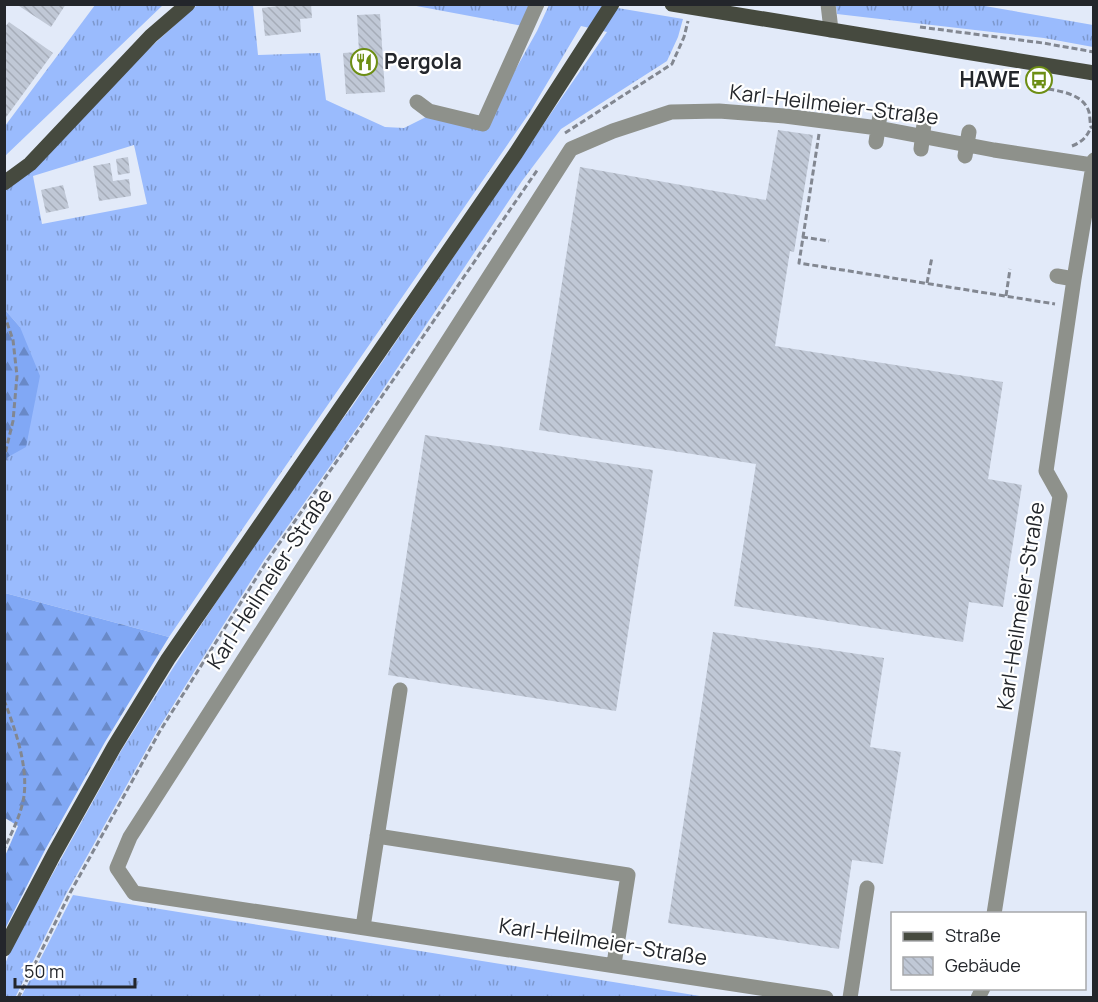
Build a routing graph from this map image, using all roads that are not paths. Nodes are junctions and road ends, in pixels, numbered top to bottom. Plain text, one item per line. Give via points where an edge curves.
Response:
1 (188, 4) edge
2 (537, 4) edge
3 (612, 4) edge
4 (672, 4) edge
5 (828, 4) edge
6 (831, 30) junction
7 (1094, 73) edge
8 (417, 102) dead end
9 (1093, 162) edge
10 (4, 183) edge
11 (1057, 276) dead end
12 (1074, 279) junction
13 (400, 690) dead end
14 (377, 836) junction
15 (867, 888) dead end
16 (994, 912) edge
17 (363, 927) junction
18 (4, 949) edge
19 (614, 964) junction
20 (826, 998) edge
21 (850, 998) edge

1 - 10 main road via 151,36 30,164
2 - 8 lane via 483,124 429,111
3 - 18 main road via 516,153 168,659 114,747
4 - 6 main road
5 - 6 lane
6 - 7 main road
9 - 12 lane, Karl-Heilmeier-Straße
9 - 17 lane, Karl-Heilmeier-Straße via 1054,165 1011,152 878,128 719,111 671,112 613,130 571,149 130,837 117,868 134,892
11 - 12 lane
12 - 16 lane, Karl-Heilmeier-Straße via 1047,471 1060,496
13 - 14 lane
14 - 17 lane
14 - 19 lane via 628,876
15 - 21 lane
17 - 19 lane, Karl-Heilmeier-Straße
19 - 20 lane, Karl-Heilmeier-Straße

